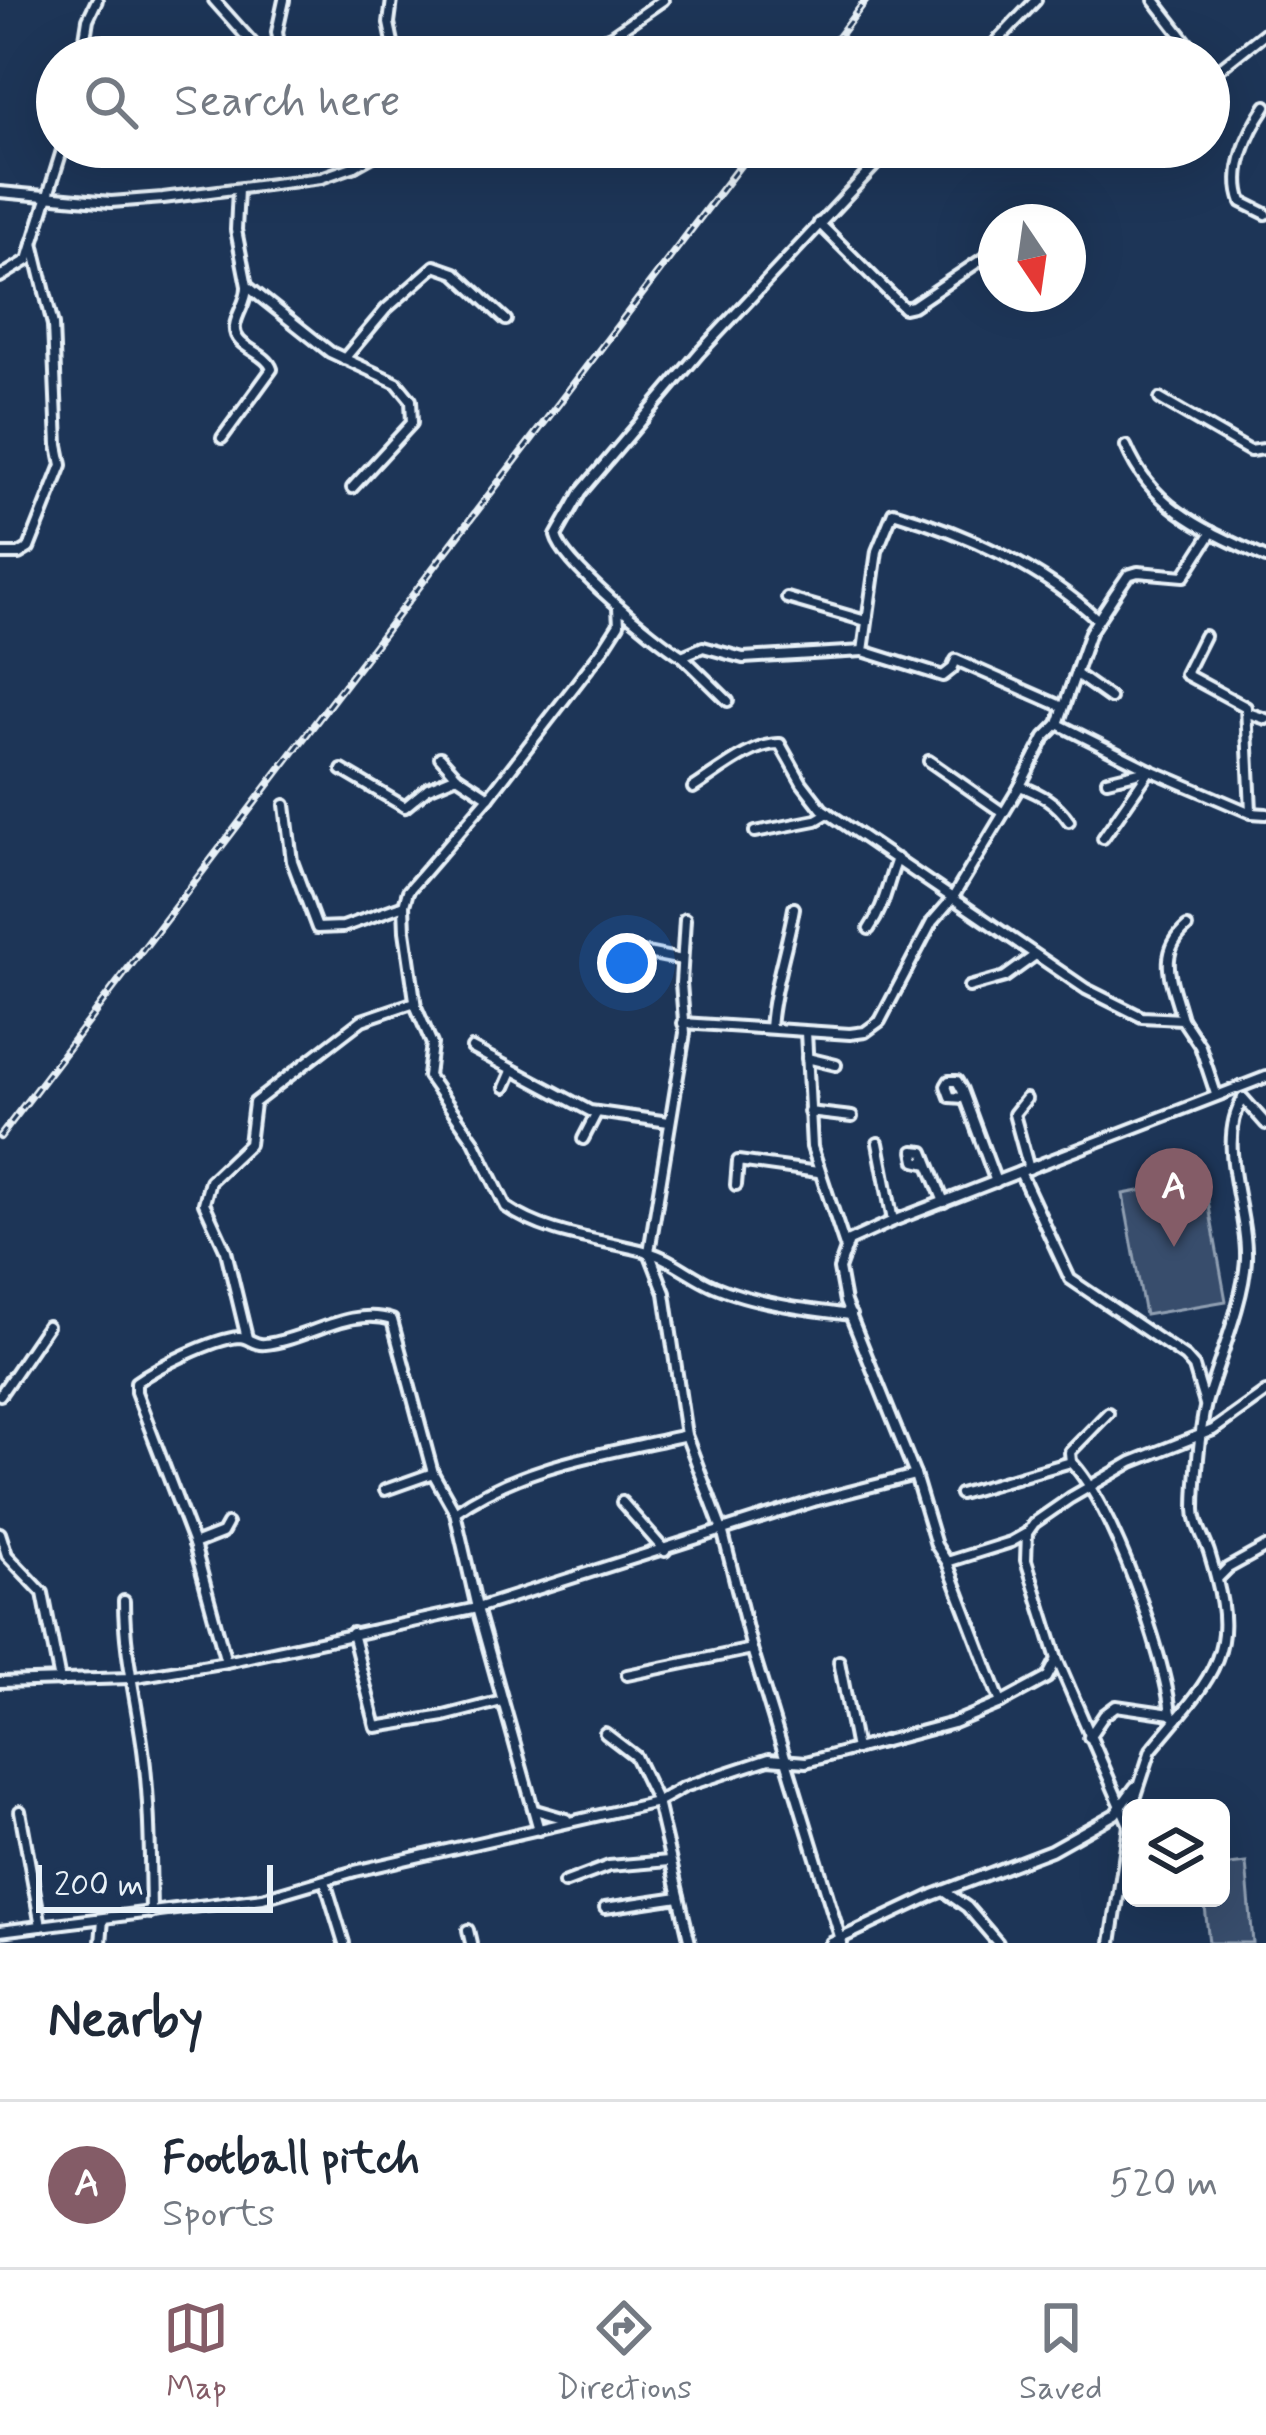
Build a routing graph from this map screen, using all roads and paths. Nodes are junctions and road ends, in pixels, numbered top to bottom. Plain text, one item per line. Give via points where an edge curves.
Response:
1 (97, 0) edge
2 (214, 0) edge
3 (284, 0) edge
4 (392, 0) edge
5 (663, 0) edge
6 (1036, 0) edge
7 (1154, 0) edge
8 (1266, 32) edge
9 (85, 36) edge
10 (246, 36) edge
11 (278, 36) edge
12 (392, 36) edge
13 (609, 36) edge
14 (1002, 36) edge
15 (1182, 36) edge
16 (1230, 60) edge
17 (1266, 106) edge
18 (57, 168) edge
19 (350, 168) edge
20 (872, 168) edge
21 (238, 189) junction
22 (0, 192) edge
23 (49, 195) junction
24 (1266, 214) edge
25 (819, 223) junction
26 (33, 243) junction
27 (978, 262) edge
28 (0, 277) edge
29 (247, 286) junction
30 (506, 320) dead end
31 (344, 359) junction
32 (1160, 399) dead end
33 (221, 438) dead end
34 (1126, 446) dead end
35 (1265, 448) edge
36 (352, 488) dead end
37 (1212, 532) junction
38 (0, 554) edge
39 (1266, 558) edge
40 (787, 598) dead end
41 (618, 608) junction
42 (1098, 620) junction
43 (866, 621) junction
44 (1204, 636) dead end
45 (863, 651) junction
46 (682, 656) junction
47 (1076, 674) junction
48 (1110, 698) dead end
49 (728, 701) dead end
50 (1063, 707) junction
51 (1248, 713) junction
52 (1266, 719) edge
53 (1058, 724) junction
54 (440, 757) dead end
55 (929, 761) dead end
56 (342, 770) dead end
57 (1150, 770) junction
58 (457, 776) junction
59 (1107, 781) dead end
60 (1020, 786) junction
61 (693, 788) dead end
62 (489, 797) junction
63 (285, 805) dead end
64 (1002, 812) junction
65 (829, 813) junction
66 (1251, 813) junction
67 (1266, 814) edge
68 (1069, 821) dead end
69 (755, 832) dead end
70 (1103, 838) dead end
71 (897, 859) junction
72 (952, 898) junction
73 (404, 905) junction
74 (794, 908) dead end
75 (685, 919) dead end
76 (1187, 927) dead end
77 (869, 928) dead end
78 (647, 953) dead end
79 (1034, 956) junction
80 (682, 960) junction
81 (969, 988) dead end
82 (416, 1002) junction
83 (1182, 1019) junction
84 (683, 1022) junction
85 (770, 1028) junction
86 (806, 1031) junction
87 (472, 1048) dead end
88 (807, 1058) junction
89 (836, 1065) dead end
90 (512, 1071) junction
91 (1266, 1077) edge
92 (505, 1087) dead end
93 (1240, 1088) junction
94 (1216, 1094) junction
95 (964, 1098) dead end
96 (1026, 1099) dead end
97 (1243, 1099) junction
98 (597, 1112) junction
99 (809, 1112) junction
100 (852, 1117) dead end
101 (669, 1122) junction
102 (1266, 1124) edge
103 (583, 1139) dead end
104 (878, 1143) dead end
105 (928, 1164) dead end
106 (1025, 1170) junction
107 (818, 1172) junction
108 (996, 1182) junction
109 (736, 1185) dead end
110 (944, 1203) junction
111 (893, 1221) junction
112 (845, 1247) junction
113 (649, 1252) junction
114 (851, 1316) junction
115 (47, 1326) dead end
116 (247, 1338) junction
117 (1266, 1392) edge
118 (0, 1395) edge
119 (1205, 1406) junction
120 (1108, 1413) dead end
121 (1202, 1434) junction
122 (686, 1435) junction
123 (1071, 1462) junction
124 (433, 1473) junction
125 (915, 1475) junction
126 (1108, 1475) junction
127 (1089, 1486) junction
128 (385, 1490) dead end
129 (960, 1495) dead end
130 (622, 1502) dead end
131 (1102, 1507) junction
132 (455, 1512) junction
133 (227, 1524) dead end
134 (723, 1532) junction
135 (0, 1533) edge
136 (1028, 1533) junction
137 (1011, 1543) junction
138 (194, 1544) junction
139 (1266, 1547) edge
140 (665, 1551) junction
141 (1024, 1553) junction
142 (947, 1562) junction
143 (1216, 1580) junction
144 (124, 1601) dead end
145 (477, 1608) junction
146 (352, 1633) junction
147 (752, 1649) junction
148 (1057, 1658) junction
149 (838, 1660) dead end
150 (226, 1662) junction
151 (626, 1675) dead end
152 (130, 1678) junction
153 (1047, 1678) junction
154 (59, 1681) junction
155 (0, 1682) edge
156 (1066, 1682) junction
157 (502, 1701) junction
158 (1001, 1703) junction
159 (1174, 1716) junction
160 (605, 1733) dead end
161 (1089, 1737) junction
162 (856, 1749) junction
163 (787, 1758) junction
164 (1123, 1799) edge
165 (1131, 1799) edge
166 (657, 1802) junction
167 (533, 1809) junction
168 (20, 1811) dead end
169 (1122, 1812) edge
170 (574, 1820) junction
171 (539, 1830) junction
172 (669, 1861) junction
173 (325, 1880) junction
174 (564, 1882) dead end
175 (1122, 1888) edge
176 (944, 1891) junction
177 (679, 1897) junction
178 (605, 1907) dead end
179 (151, 1913) junction
180 (103, 1919) junction
181 (40, 1926) junction
182 (468, 1930) dead end
183 (0, 1931) edge
184 (838, 1941) edge
185 (101, 1943) edge
186 (344, 1943) edge
187 (471, 1943) edge
188 (690, 1943) edge
189 (998, 1943) edge
190 (1112, 1943) edge

1 - 9 street
2 - 10 street
3 - 11 street
4 - 12 street
5 - 13 street
6 - 14 street
7 - 15 street
8 - 16 street
17 - 24 street via 1246,144 1239,196
18 - 23 street
19 - 21 street
20 - 25 street
21 - 23 street via 111,202
21 - 29 street
22 - 23 street
23 - 26 street
25 - 27 street via 904,308
25 - 41 street via 699,353 559,528 561,550
26 - 28 street via 24,264
26 - 38 street via 53,325 62,470 29,548
29 - 31 street
29 - 33 street via 236,335 272,369
30 - 31 street via 440,265 386,309
31 - 36 street via 397,382 415,413
32 - 35 street via 1250,451
34 - 37 street via 1149,488
37 - 39 street
37 - 42 street via 1184,576 1128,575
40 - 43 street
41 - 46 street
41 - 62 street via 616,631
42 - 43 street via 1026,566 893,512 877,551
42 - 47 street
43 - 45 street
44 - 51 street via 1185,674
45 - 46 street via 742,658 703,647
45 - 50 street via 943,676 956,659 969,662
46 - 49 street
47 - 48 street
47 - 50 street
50 - 53 street
51 - 52 street
51 - 66 street
53 - 57 street
53 - 60 street
54 - 58 street
55 - 64 street
56 - 58 street via 405,807
57 - 59 street
57 - 66 street
57 - 70 street
58 - 62 street
60 - 64 street
60 - 68 street
61 - 65 street via 773,742
62 - 73 street
63 - 73 street via 292,861 317,928
64 - 72 street
65 - 69 street
65 - 71 street
66 - 67 street
71 - 72 street
71 - 77 street via 884,907
72 - 79 street
72 - 86 street via 880,1021 865,1032
73 - 82 street
74 - 85 street
75 - 80 street
76 - 83 street via 1168,952
78 - 80 street
79 - 81 street via 1005,977
79 - 83 street via 1142,1017
80 - 84 street
82 - 113 street via 432,1045 428,1076 474,1141 506,1207 550,1228
82 - 116 street via 362,1020 254,1103 250,1144 210,1181 204,1203 226,1251
83 - 94 street
84 - 85 street
84 - 101 street
85 - 86 street
86 - 88 street
87 - 90 street
88 - 89 street
88 - 99 street
90 - 92 street
90 - 98 street
91 - 93 street
93 - 94 street
93 - 97 street
94 - 106 street
95 - 108 street
96 - 106 street via 1015,1114
97 - 102 street
97 - 119 street via 1230,1132 1245,1269
98 - 101 street
98 - 103 street
99 - 100 street
99 - 107 street
101 - 113 street
104 - 111 street
105 - 110 street
106 - 108 street
106 - 119 street via 1070,1279 1185,1357
107 - 109 street via 738,1161
107 - 112 street
108 - 110 street
110 - 111 street
111 - 112 street
112 - 114 street via 839,1269
113 - 114 street via 725,1291
113 - 122 street via 664,1293
114 - 125 street
115 - 118 street
116 - 124 street via 264,1345 356,1320 392,1320
116 - 138 street via 178,1359 135,1387
117 - 121 street
119 - 121 street
120 - 123 street via 1070,1452
121 - 126 street
121 - 143 street via 1195,1517
122 - 132 street via 564,1461
122 - 134 street
123 - 127 street
123 - 129 street
124 - 128 street
124 - 132 street
125 - 134 street
125 - 142 street
126 - 127 street
126 - 131 street
127 - 131 street
127 - 136 street
130 - 140 street
131 - 159 street
132 - 145 street
133 - 138 street
134 - 140 street
134 - 147 street
135 - 154 street via 7,1555 43,1593
136 - 137 street
136 - 141 street
137 - 141 street
137 - 142 street
138 - 150 street
139 - 143 street
140 - 145 street
141 - 148 street
142 - 158 street
143 - 159 street via 1222,1649
144 - 152 street
145 - 146 street
145 - 157 street
146 - 150 street
146 - 157 street via 376,1727
147 - 151 street
147 - 163 street
148 - 153 street
148 - 156 street
149 - 162 street
150 - 152 street
152 - 154 street
152 - 179 street via 148,1806
153 - 156 street
153 - 158 street
154 - 155 street
156 - 161 street
157 - 167 street
158 - 162 street
159 - 161 street via 1116,1706
159 - 165 street
160 - 166 street via 635,1756
161 - 164 street
162 - 163 street via 806,1762
163 - 166 street
163 - 184 street
166 - 170 street
166 - 172 street
167 - 170 street
167 - 171 street
168 - 181 street
169 - 176 street
170 - 171 street
171 - 173 street
172 - 174 street via 609,1866
172 - 177 street
173 - 179 street via 263,1898
173 - 186 street
175 - 190 street
176 - 184 street
176 - 189 street
177 - 178 street
177 - 188 street
179 - 180 street
180 - 181 street
180 - 185 street
181 - 183 street
182 - 187 street

